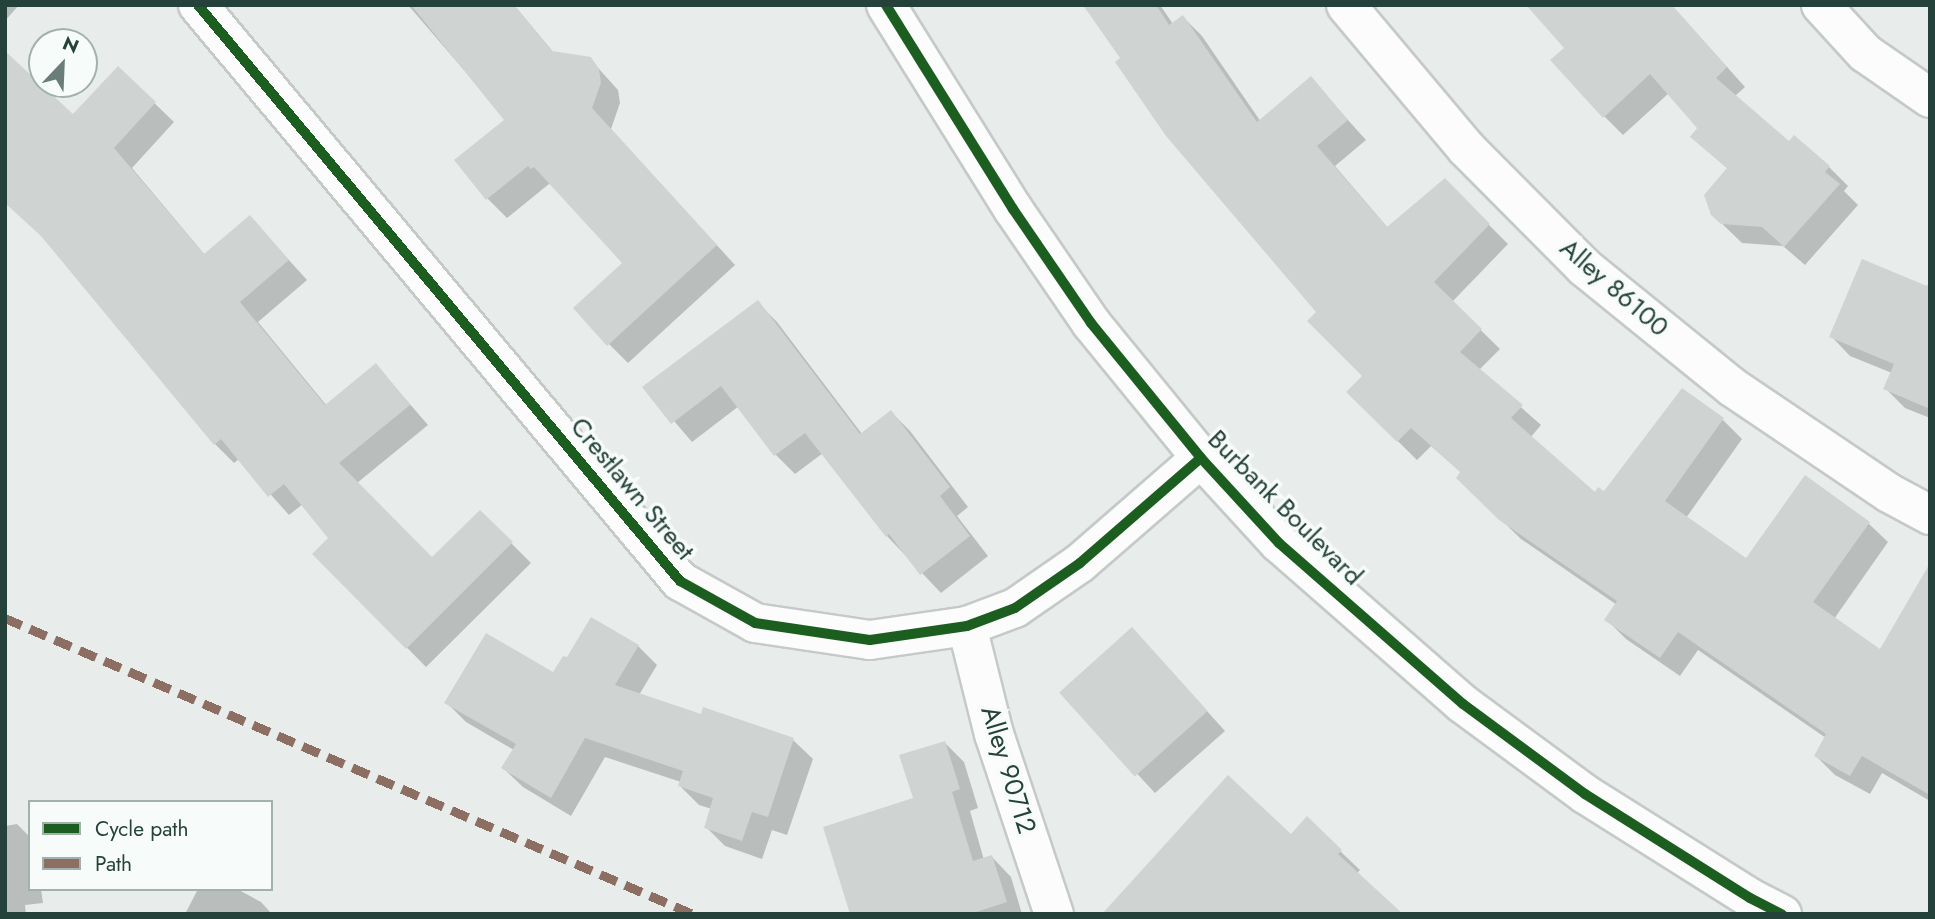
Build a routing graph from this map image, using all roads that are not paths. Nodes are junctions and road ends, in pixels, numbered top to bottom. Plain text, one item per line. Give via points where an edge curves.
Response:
1 (198, 5) edge
2 (886, 5) edge
3 (1346, 5) edge
4 (1821, 5) edge
5 (1930, 98) edge
6 (1201, 458) junction
7 (1930, 515) edge
8 (967, 626) junction
9 (1054, 914) edge
10 (1782, 914) edge

1 - 8 street, Crestlawn Street via 680,582 755,623 870,640
2 - 6 street, Burbank Boulevard via 1013,209 1091,323
3 - 7 street, Alley 86100 via 1466,148 1584,267 1732,387 1889,494
4 - 5 street via 1865,53
6 - 8 street, Crestlawn Street via 1080,563 1015,608
6 - 10 street, Burbank Boulevard via 1279,543 1462,704 1585,794
8 - 9 street, Alley 90712 via 994,734

